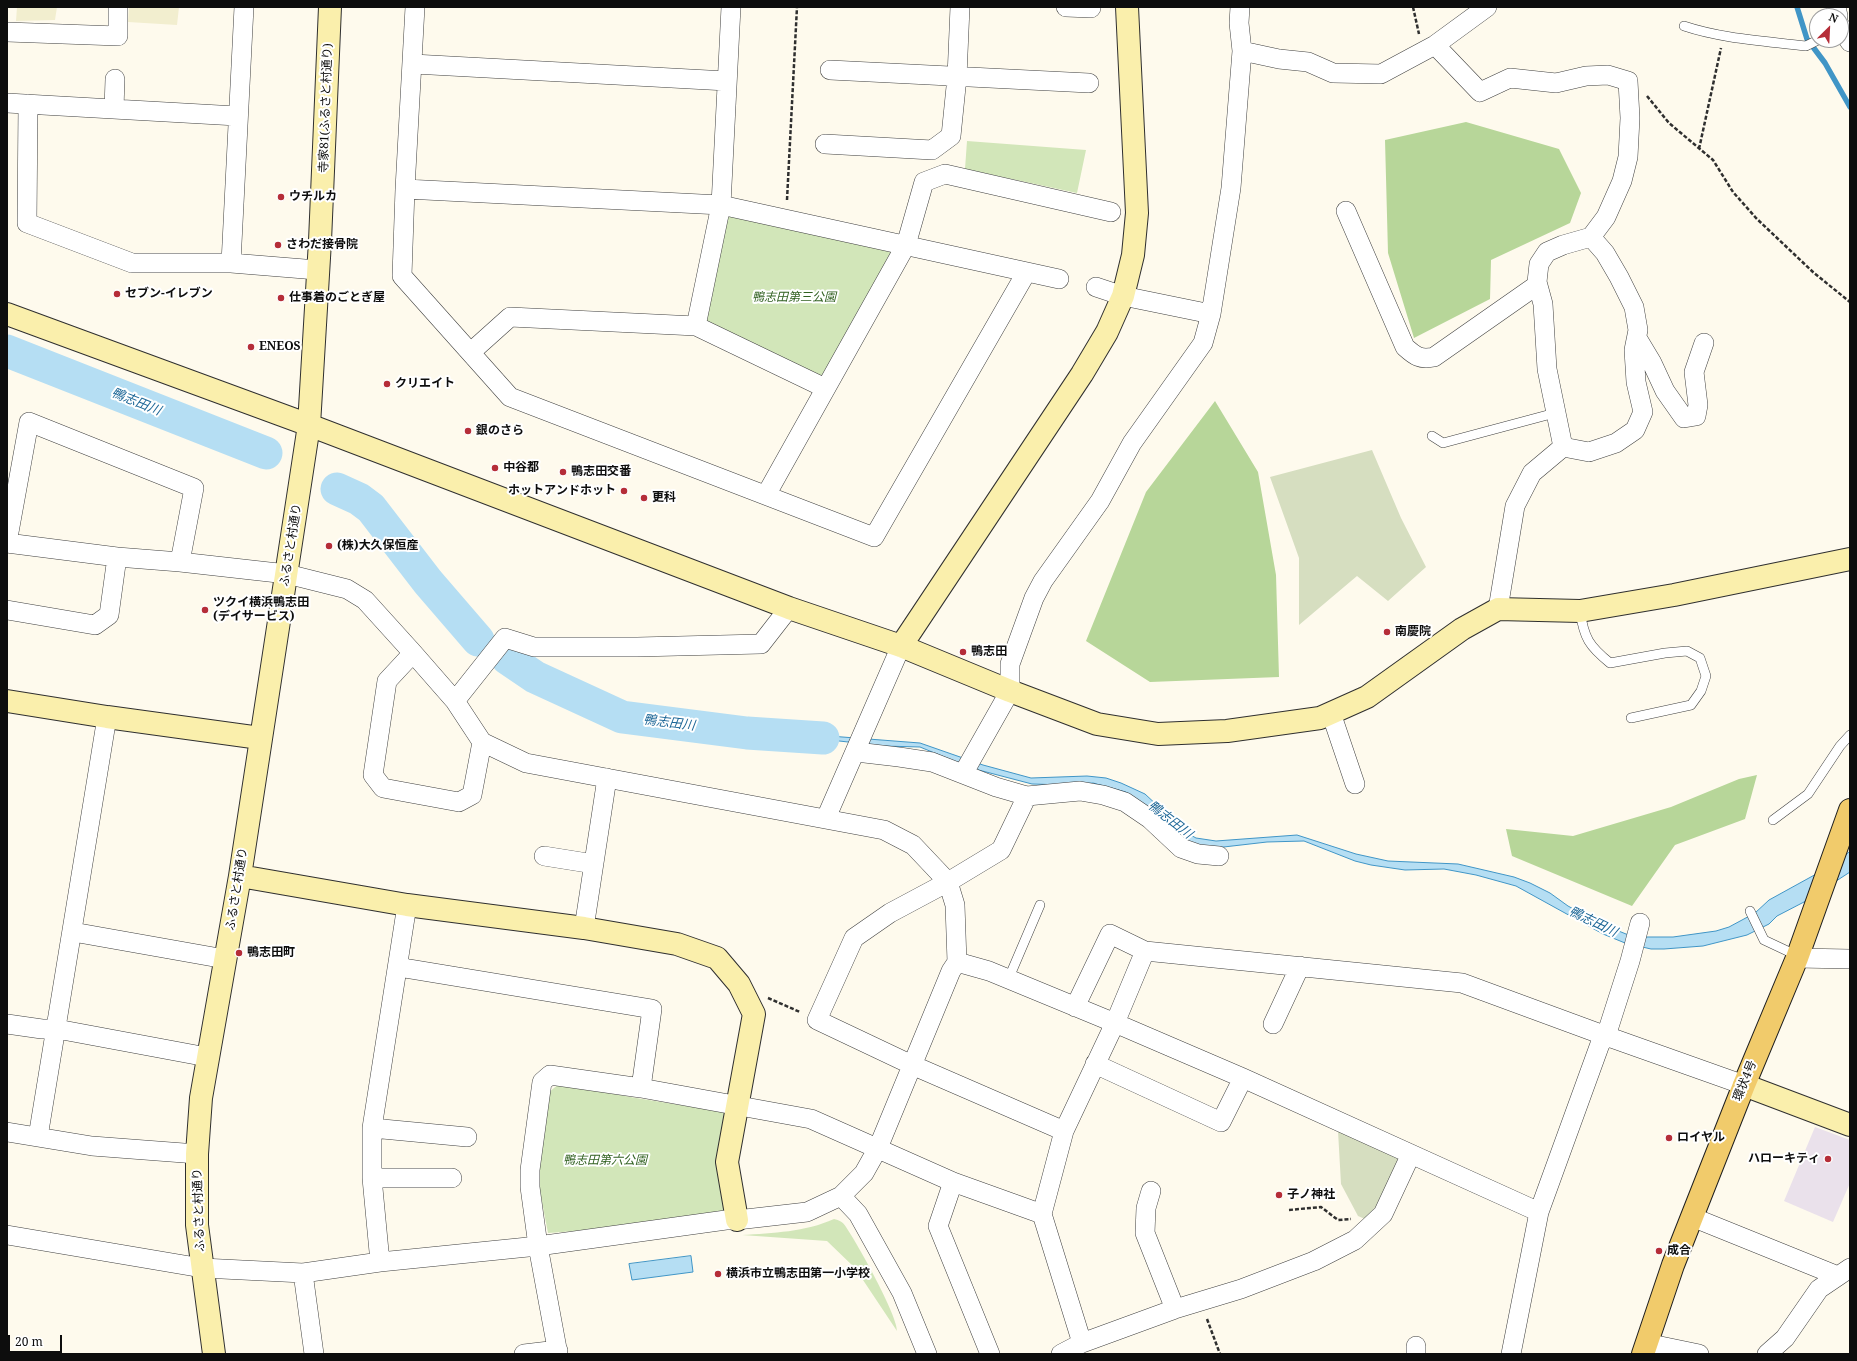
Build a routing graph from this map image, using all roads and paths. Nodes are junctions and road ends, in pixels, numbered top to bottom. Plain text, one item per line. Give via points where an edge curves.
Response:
1 (118, 7) edge
2 (244, 7) edge
3 (330, 7) edge
4 (415, 7) edge
5 (731, 7) edge
6 (797, 7) edge
7 (960, 7) edge
8 (1066, 7) edge
9 (1127, 7) edge
10 (1240, 7) edge
11 (1413, 7) edge
12 (1487, 7) edge
13 (1091, 8) dead end
14 (1684, 26) dead end
15 (7, 32) edge
16 (1723, 36) junction
17 (1809, 44) edge
18 (1428, 48) junction
19 (1242, 51) junction
20 (413, 64) junction
21 (830, 70) dead end
22 (957, 77) junction
23 (115, 79) dead end
24 (727, 81) junction
25 (1628, 81) junction
26 (1089, 83) dead end
27 (7, 103) edge
28 (28, 104) junction
29 (114, 109) junction
30 (237, 116) junction
31 (825, 144) dead end
32 (1699, 149) junction
33 (405, 189) junction
34 (721, 205) junction
35 (1346, 211) dead end
36 (1110, 212) dead end
37 (787, 219) junction
38 (1592, 237) junction
39 (906, 245) junction
40 (231, 263) junction
41 (318, 270) junction
42 (1026, 273) junction
43 (1059, 279) dead end
44 (1538, 285) junction
45 (1096, 287) dead end
46 (1123, 296) junction
47 (1850, 302) edge
48 (7, 314) edge
49 (1211, 314) junction
50 (696, 326) junction
51 (1637, 338) junction
52 (1704, 343) dead end
53 (471, 352) junction
54 (825, 388) junction
55 (1555, 413) junction
56 (309, 425) junction
57 (1432, 436) dead end
58 (1563, 447) junction
59 (766, 494) junction
60 (7, 543) edge
61 (117, 558) junction
62 (1850, 559) edge
63 (180, 562) junction
64 (287, 574) junction
65 (789, 608) junction
66 (1498, 609) junction
67 (7, 610) edge
68 (1580, 611) junction
69 (901, 646) junction
70 (413, 653) junction
71 (1010, 691) junction
72 (7, 701) edge
73 (455, 701) junction
74 (1331, 713) junction
75 (107, 717) junction
76 (1631, 718) dead end
77 (1850, 735) edge
78 (260, 738) junction
79 (482, 742) junction
80 (856, 752) junction
81 (968, 766) junction
82 (607, 778) junction
83 (1355, 784) dead end
84 (1027, 796) junction
85 (1850, 810) edge
86 (826, 818) junction
87 (1772, 820) dead end
88 (544, 856) dead end
89 (1219, 856) dead end
90 (594, 864) junction
91 (240, 876) junction
92 (948, 882) junction
93 (407, 904) junction
94 (1040, 905) dead end
95 (1750, 911) dead end
96 (1638, 926) dead end
97 (584, 928) junction
98 (73, 932) junction
99 (1146, 950) junction
100 (1797, 957) junction
101 (225, 958) junction
102 (1850, 959) edge
103 (398, 962) junction
104 (957, 962) junction
105 (1300, 966) junction
106 (1008, 980) junction
107 (767, 997) dead end
108 (1075, 1007) junction
109 (817, 1020) junction
110 (1115, 1023) junction
111 (7, 1024) edge
112 (1273, 1024) dead end
113 (56, 1028) junction
114 (1606, 1036) junction
115 (207, 1057) junction
116 (1095, 1064) junction
117 (912, 1065) junction
118 (1243, 1078) junction
119 (1744, 1085) junction
120 (640, 1088) junction
121 (737, 1106) junction
122 (1850, 1125) edge
123 (372, 1128) junction
124 (1064, 1131) junction
125 (7, 1132) edge
126 (38, 1137) junction
127 (467, 1137) dead end
128 (878, 1148) junction
129 (197, 1154) junction
130 (1412, 1154) junction
131 (372, 1178) junction
132 (452, 1178) dead end
133 (953, 1182) junction
134 (1149, 1191) dead end
135 (841, 1196) junction
136 (1289, 1210) dead end
137 (1539, 1212) junction
138 (1042, 1214) junction
139 (1692, 1217) junction
140 (1357, 1218) dead end
141 (737, 1220) junction
142 (7, 1235) edge
143 (538, 1246) junction
144 (380, 1262) junction
145 (202, 1268) junction
146 (1844, 1272) edge
147 (303, 1273) junction
148 (1200, 1302) junction
149 (1175, 1310) junction
150 (1082, 1343) junction
151 (1644, 1349) edge
152 (558, 1352) edge
153 (214, 1354) edge
154 (314, 1354) edge
155 (524, 1354) edge
156 (927, 1354) edge
157 (990, 1354) edge
158 (1061, 1354) edge
159 (1220, 1354) edge
160 (1511, 1354) edge
161 (1699, 1354) edge
162 (1767, 1354) edge

1 - 15 street via 118,44
2 - 30 street
3 - 41 street, 寺家81(ふるさと村通り)
4 - 20 street
5 - 24 street
6 - 37 path
7 - 22 street
8 - 13 street
9 - 46 street via 1137,213 1133,255
10 - 19 street
11 - 18 path
12 - 18 street
14 - 16 lane
16 - 17 lane
16 - 32 path
18 - 19 street via 1381,74 1333,73 1308,62
18 - 25 street via 1480,92 1510,78 1556,83 1586,76 1608,75
19 - 49 street via 1231,188
20 - 24 street
20 - 33 street
21 - 22 street
22 - 26 street
22 - 31 street via 951,136 932,150
23 - 29 street
24 - 34 street
25 - 32 path via 1650,98 1668,123
25 - 38 street via 1628,157 1622,181 1606,216
27 - 28 street
28 - 29 street
28 - 40 street via 27,222 132,263
29 - 30 street
30 - 40 street
32 - 47 path via 1713,160 1733,192 1756,218 1814,273
33 - 34 street
33 - 53 street via 402,276
34 - 37 street
34 - 50 street
35 - 44 street via 1405,348 1424,359 1434,357
36 - 39 street via 945,174 924,182
37 - 39 street
38 - 44 street via 1547,252 1539,264
38 - 51 street via 1605,253 1634,307
39 - 42 street
39 - 54 street
40 - 41 street
41 - 56 street, 寺家81(ふるさと村通り)
42 - 43 street
42 - 59 street via 874,537
44 - 55 street via 1543,304 1547,369
45 - 46 street
46 - 49 street
46 - 69 street via 1107,332 1082,374
48 - 56 street
49 - 71 street via 1203,343 1132,443 1100,501 1043,581 1034,598 1010,664
50 - 53 street via 510,316
50 - 54 street
51 - 52 street via 1665,391 1684,418 1696,416 1698,405 1694,372
51 - 58 street via 1634,350 1636,382 1643,412 1635,430 1616,443 1589,452
53 - 59 street via 510,397
54 - 59 street
55 - 57 lane via 1443,443
55 - 58 street
56 - 64 street, ふるさと村通り
56 - 65 street
58 - 66 street via 1532,473 1516,506
60 - 61 street
60 - 63 street via 29,422 194,488
61 - 63 street
61 - 67 street via 109,615 95,625
62 - 68 street via 1674,595
63 - 64 street
64 - 70 street via 347,589 365,600
64 - 78 street, ふるさと村通り
65 - 69 street
65 - 73 street via 761,644 534,647 505,638
66 - 68 street
66 - 74 street via 1462,629 1367,697
68 - 76 lane via 1583,631 1595,651 1610,663 1687,651 1700,658 1706,676 1701,691 1691,705
69 - 71 street
69 - 80 street
70 - 73 street
70 - 79 street via 387,681 373,775 383,788 459,802 472,795
71 - 74 street via 1097,724 1158,734 1227,731 1320,718
71 - 81 street
72 - 75 street
73 - 79 street
74 - 83 street
75 - 78 street
75 - 98 street
77 - 87 lane via 1808,794
78 - 91 street, ふるさと村通り
79 - 82 street via 526,763
80 - 81 street
80 - 86 street
81 - 84 street via 996,787
82 - 86 street
82 - 90 street
84 - 89 street via 1080,791 1103,794 1125,802 1150,819 1182,848 1198,854
84 - 92 street via 1001,850
85 - 100 main road, 環状4号
86 - 92 street via 884,830 913,845
88 - 90 street
90 - 97 street
91 - 93 street
91 - 101 street, ふるさと村通り
92 - 104 street via 955,905
92 - 109 street via 890,913 854,938
93 - 97 street
93 - 103 street
94 - 106 lane
95 - 100 lane via 1764,940
96 - 114 street via 1630,961
97 - 121 street via 677,944 717,958 739,984 754,1014
98 - 101 street
98 - 113 street
99 - 105 street
99 - 108 street via 1110,934
99 - 110 street
100 - 102 street
100 - 119 main road, 環状4号
101 - 115 street, ふるさと村通り
103 - 120 street via 404,968 652,1008
103 - 123 street
104 - 106 street via 989,971
104 - 117 street
105 - 112 street
105 - 114 street via 1462,983
106 - 108 street
107 - 109 path
108 - 110 street
109 - 117 street
110 - 116 street
110 - 118 street
111 - 113 street via 42,1029
113 - 115 street
113 - 126 street
114 - 119 street
114 - 137 street via 1600,1044
115 - 129 street, ふるさと村通り via 200,1098
116 - 118 street via 1221,1122
116 - 124 street
117 - 124 street
117 - 128 street
118 - 130 street
119 - 122 street
119 - 139 main road, 環状4号
120 - 121 street
120 - 143 street via 550,1075 542,1082 530,1170
121 - 128 street via 811,1119
121 - 141 street via 728,1162
123 - 127 street
123 - 131 street
124 - 138 street
125 - 126 street
126 - 129 street via 92,1146
128 - 133 street
128 - 135 street via 864,1173
129 - 145 street, ふるさと村通り via 197,1225
130 - 137 street
130 - 148 street via 1383,1214 1355,1240 1314,1261
131 - 132 street
131 - 144 street
133 - 138 street
133 - 157 street via 938,1226
134 - 149 street via 1145,1234
135 - 141 street via 807,1212
135 - 156 street via 858,1214 902,1293
136 - 140 path via 1321,1207 1338,1220
137 - 160 street
138 - 150 street
139 - 146 street
139 - 151 main road, 環状4号
141 - 143 street
142 - 145 street
143 - 144 street
143 - 152 street
144 - 147 street
145 - 147 street
145 - 153 street, ふるさと村通り
146 - 162 street via 1819,1289 1785,1338
147 - 154 street
148 - 149 street
148 - 159 path
149 - 150 street
150 - 158 street
151 - 161 street
152 - 155 street

